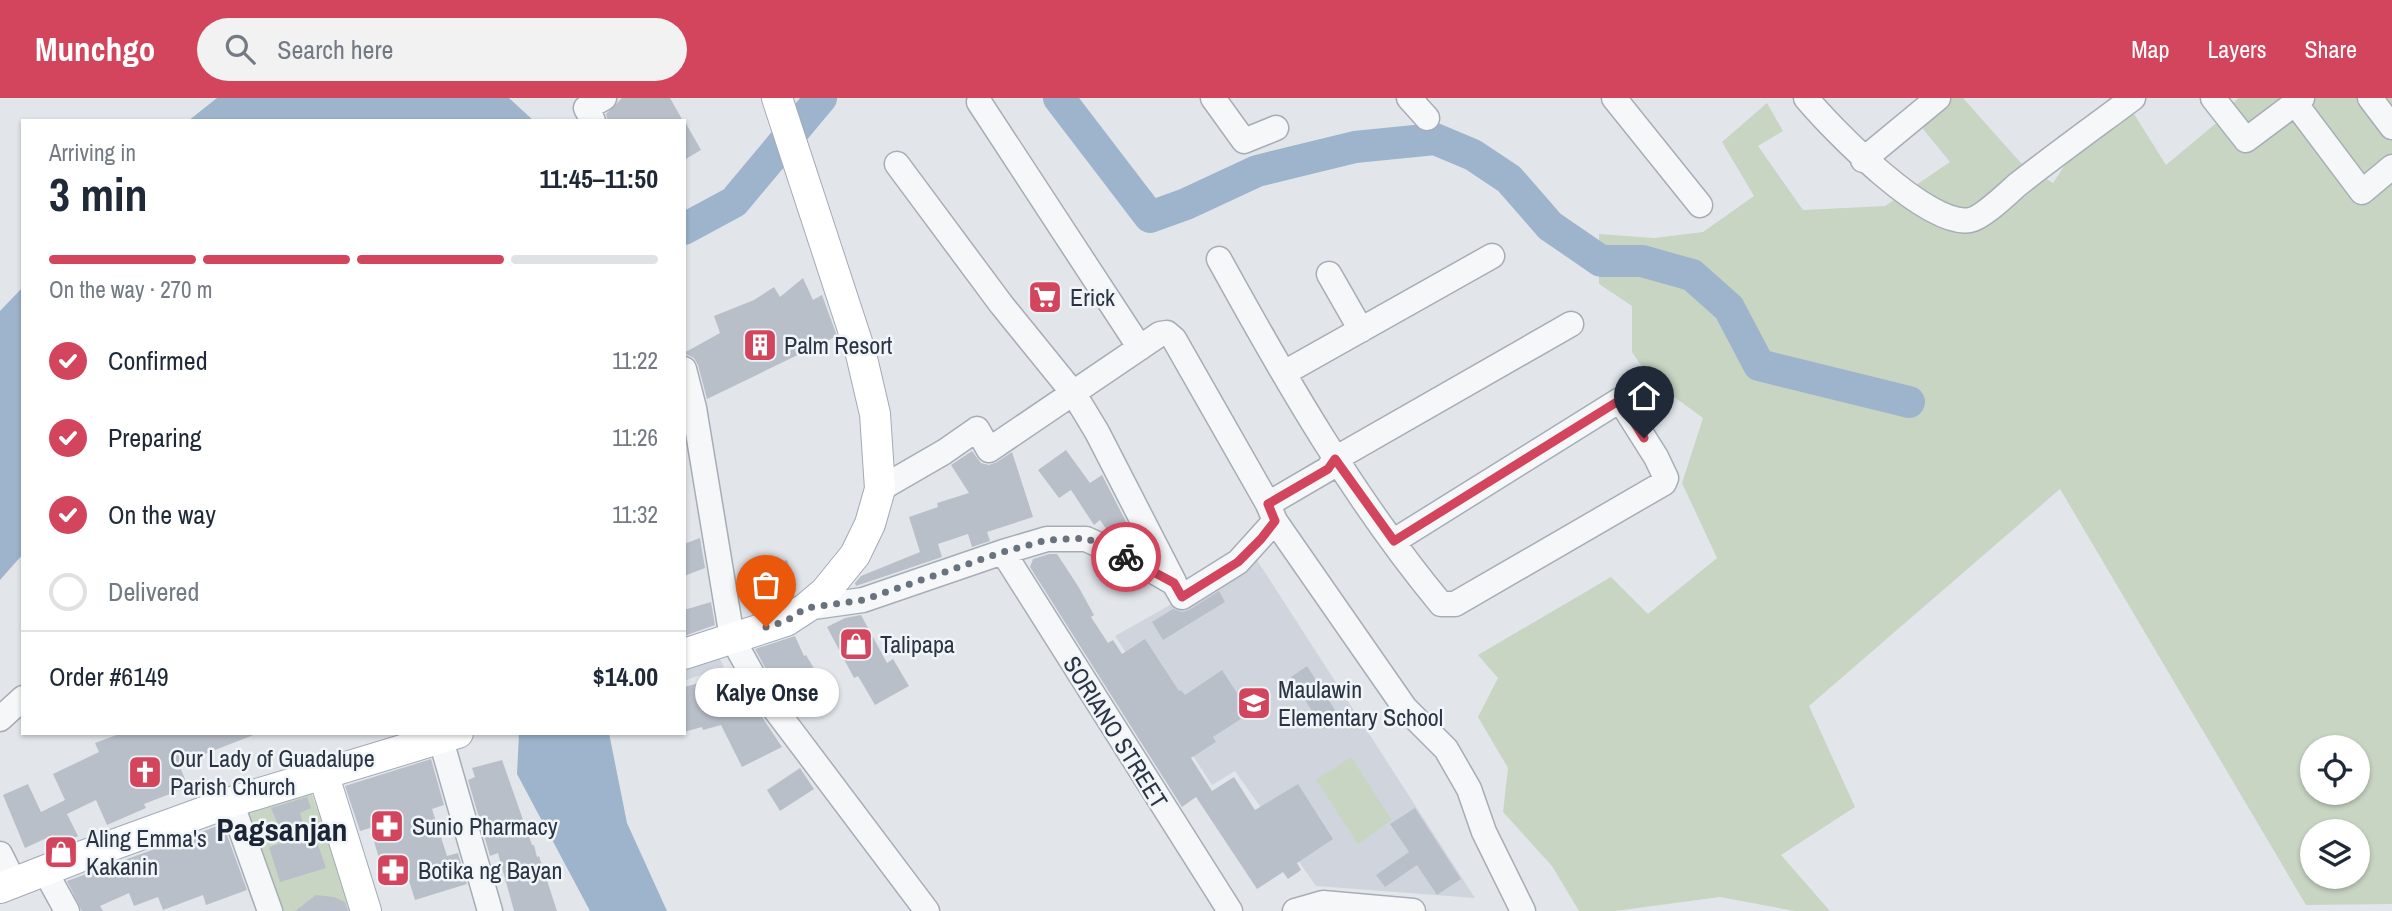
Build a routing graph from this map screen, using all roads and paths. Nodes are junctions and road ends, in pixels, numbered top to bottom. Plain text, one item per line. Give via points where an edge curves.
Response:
1 (777, 98) edge
2 (1213, 98) edge
3 (1409, 98) edge
4 (1614, 98) edge
5 (1806, 98) edge
6 (1938, 98) edge
7 (2133, 98) edge
8 (2213, 98) edge
9 (2370, 98) edge
10 (2298, 100) edge
11 (979, 103) dead end
12 (1427, 118) dead end
13 (2392, 127) edge
14 (1276, 128) dead end
15 (1863, 160) junction
16 (897, 164) dead end
17 (2392, 167) edge
18 (1700, 205) dead end
19 (1492, 256) dead end
20 (1219, 259) dead end
21 (1329, 274) dead end
22 (1571, 324) dead end
23 (1361, 330) junction
24 (1140, 348) junction
25 (1284, 373) junction
26 (686, 377) edge
27 (1074, 394) junction
28 (1335, 459) junction
29 (880, 489) junction
30 (1271, 513) junction
31 (1394, 541) junction
32 (1003, 552) junction
33 (1178, 590) junction
34 (806, 608) junction
35 (733, 638) junction
36 (686, 653) edge
37 (21, 700) edge
38 (0, 719) edge
39 (448, 735) edge
40 (323, 773) junction
41 (231, 802) junction
42 (0, 854) edge
43 (45, 871) junction
44 (7, 885) edge
45 (1389, 909) edge
46 (67, 911) edge
47 (270, 911) edge
48 (366, 911) edge
49 (490, 911) edge
50 (927, 911) edge
51 (1230, 911) edge
52 (1295, 911) edge
53 (1413, 911) edge
54 (1523, 911) edge

1 - 29 main road via 861,354 876,414
2 - 14 street via 1244,141
3 - 12 street
4 - 18 street
5 - 15 street
6 - 15 street
7 - 15 street via 1973,220 1954,221 1936,213
8 - 10 street via 2246,140
9 - 13 street
10 - 17 street via 2362,192
11 - 24 street
16 - 27 street
19 - 23 street
20 - 25 street
21 - 23 street
22 - 28 street
23 - 25 street
24 - 27 street
24 - 30 street via 1160,334 1171,335
25 - 28 street
26 - 35 street
27 - 29 street via 989,450 977,429
27 - 33 street
28 - 30 street
28 - 31 street
29 - 34 main road via 855,555
30 - 33 street via 1261,539 1238,562
30 - 54 street via 1405,708 1446,749 1469,789 1484,832
31 - 31 street via 1441,604 1448,606 1653,490 1666,478 1620,400
32 - 33 street via 1047,540 1086,538 1143,565
32 - 34 street via 863,600
32 - 51 street, SORIANO STREET
34 - 35 main road via 786,621
35 - 36 main road
35 - 50 street via 762,692
37 - 38 street
39 - 40 main road
39 - 49 street
40 - 41 main road
40 - 48 main road
41 - 43 main road
41 - 47 street
42 - 44 street
43 - 44 main road
43 - 46 street
45 - 52 street via 1323,903
45 - 53 street

